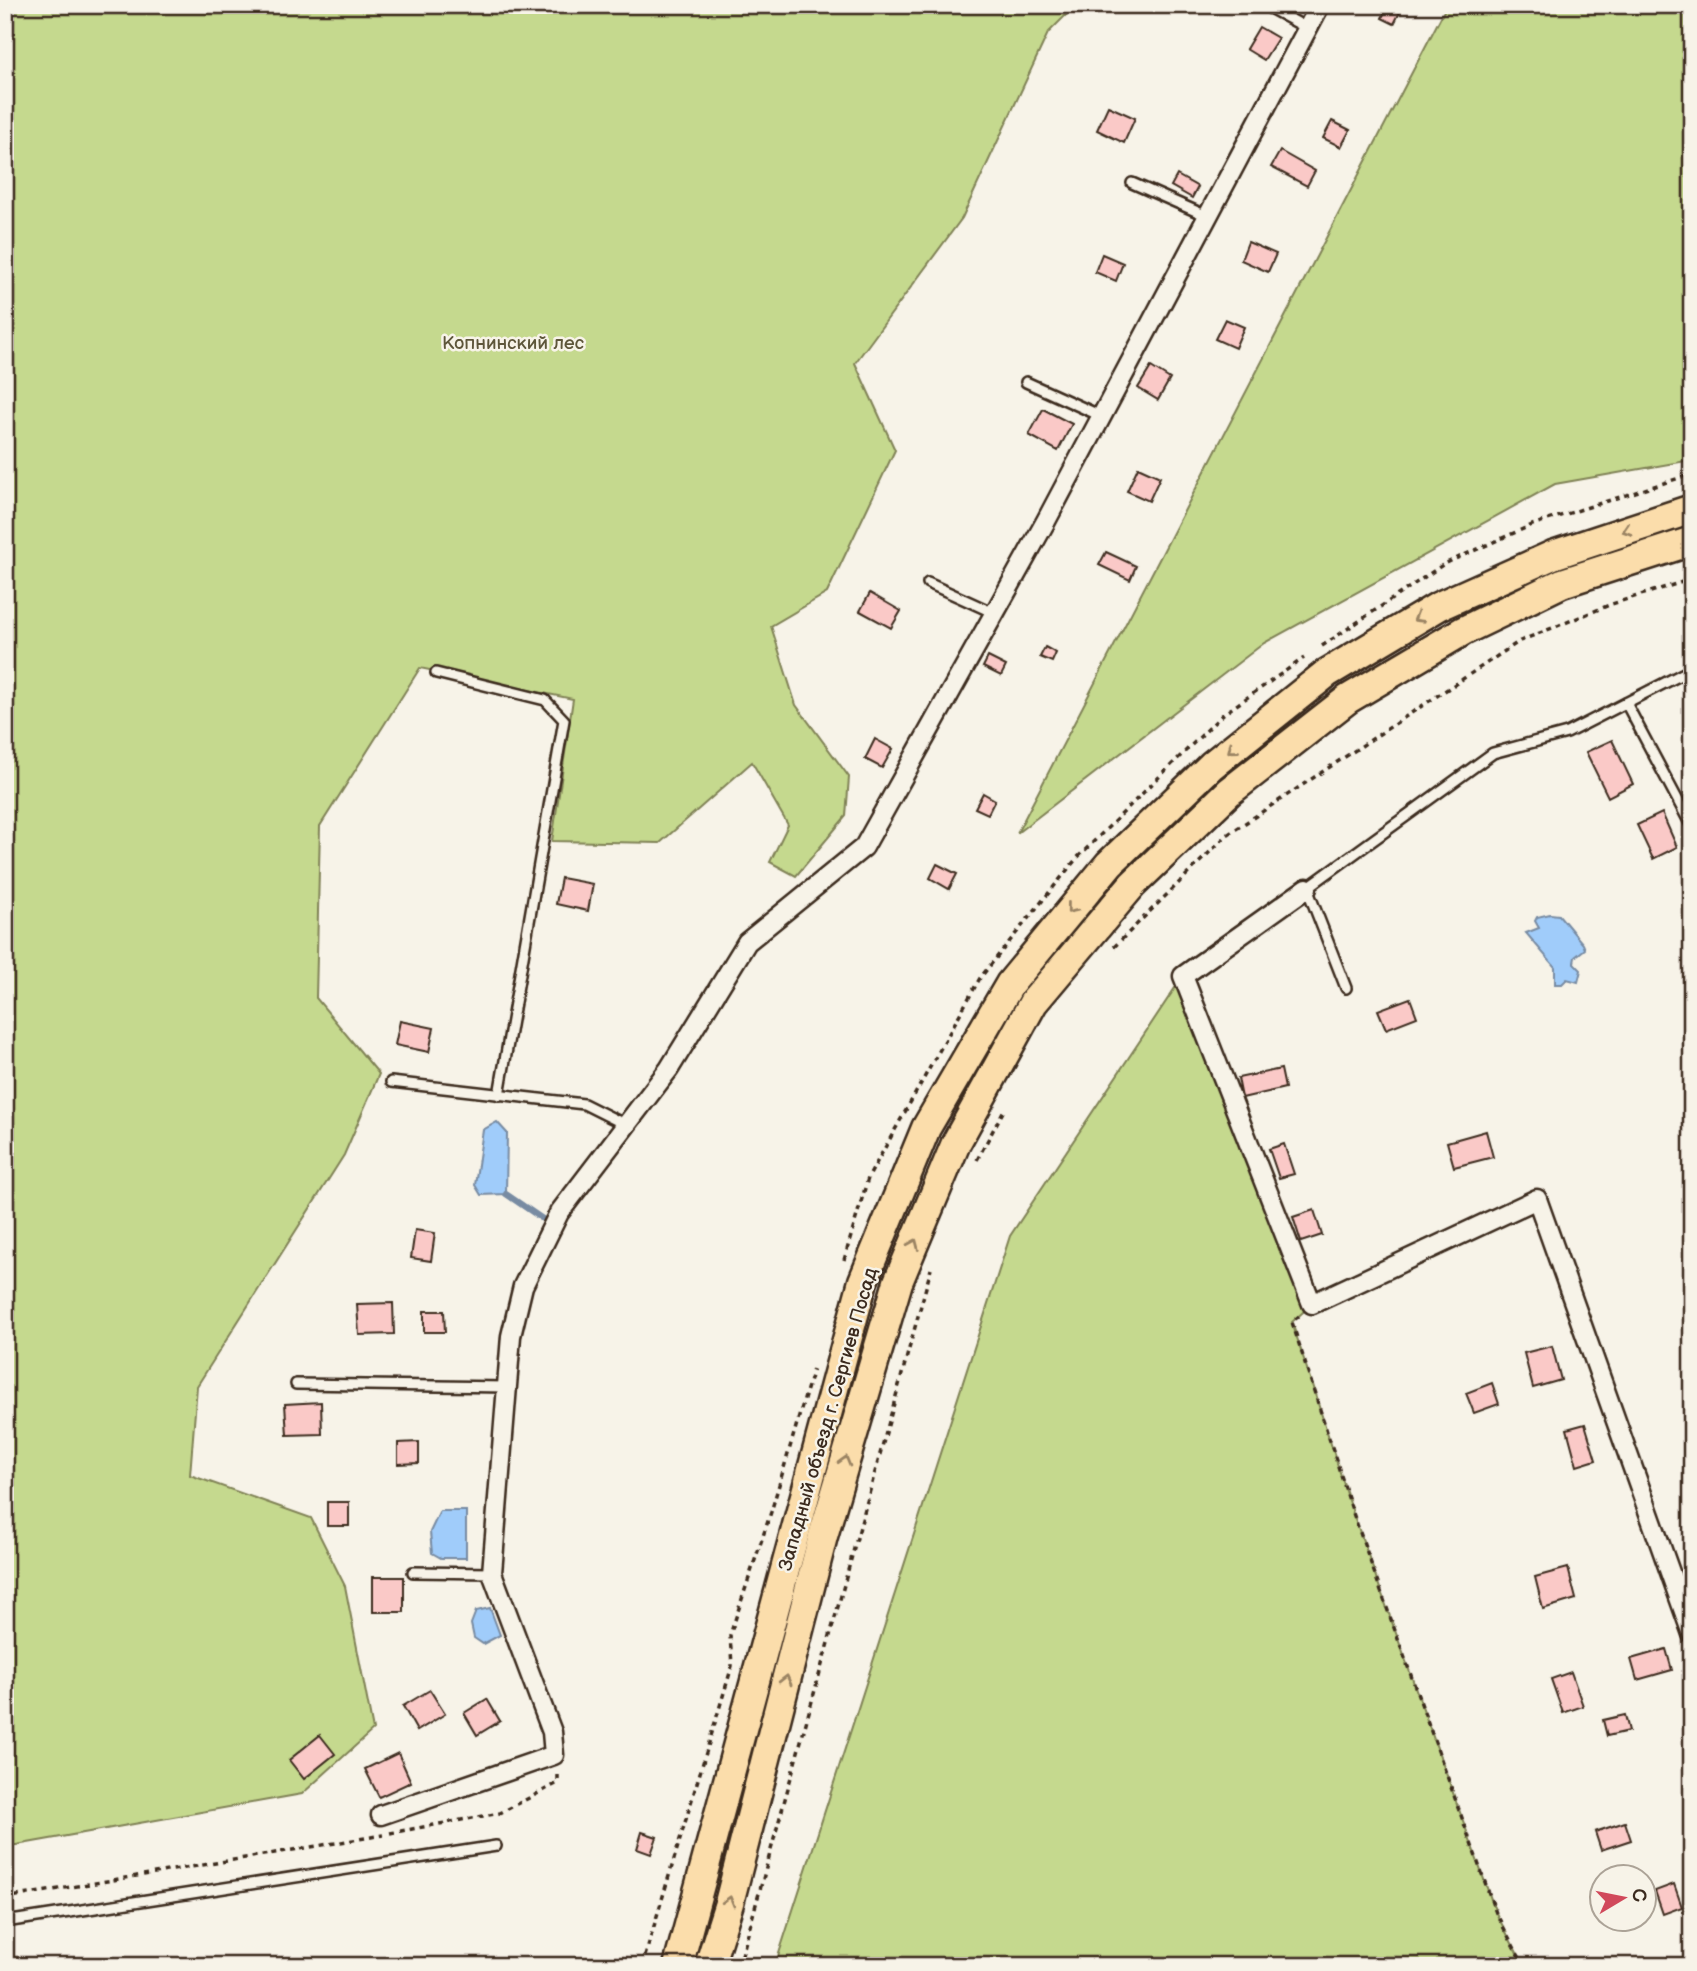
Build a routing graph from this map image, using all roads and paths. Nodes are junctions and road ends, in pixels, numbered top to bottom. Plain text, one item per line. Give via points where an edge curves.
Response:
1 (1264, 5) edge
2 (1320, 5) edge
3 (1307, 28) junction
4 (1132, 183) dead end
5 (1207, 216) junction
6 (1026, 382) dead end
7 (1101, 416) junction
8 (1692, 474) edge
9 (1692, 509) edge
10 (1692, 541) edge
11 (1692, 579) edge
12 (928, 583) dead end
13 (994, 613) junction
14 (1319, 648) dead end
15 (1308, 656) dead end
16 (1692, 668) edge
17 (436, 673) dead end
18 (1626, 703) junction
19 (1692, 827) edge
20 (1307, 888) junction
21 (1104, 956) dead end
22 (1346, 988) dead end
23 (391, 1082) dead end
24 (499, 1095) junction
25 (1009, 1101) dead end
26 (626, 1125) junction
27 (970, 1172) dead end
28 (934, 1259) dead end
29 (841, 1271) dead end
30 (1312, 1304) junction
31 (814, 1365) dead end
32 (296, 1384) dead end
33 (507, 1387) junction
34 (413, 1572) dead end
35 (492, 1573) junction
36 (1692, 1634) edge
37 (554, 1755) junction
38 (381, 1815) dead end
39 (496, 1846) dead end
40 (5, 1898) edge
41 (5, 1922) edge
42 (642, 1966) edge
43 (678, 1966) edge
44 (709, 1966) edge
45 (739, 1966) edge
46 (1524, 1966) edge

1 - 3 lane
2 - 3 street
3 - 5 street
4 - 5 lane
5 - 7 street
6 - 7 lane
7 - 13 street
8 - 14 path via 1532,525 1444,564
9 -> 43 main road, Западный объезд г. Сергиев Посад via 1553,555 1438,606 1327,673 1212,765 1109,864 1010,984 926,1128 863,1281
44 -> 10 main road, Западный объезд г. Сергиев Посад via 823,1536 898,1282 956,1143 1033,1003 1143,875 1229,792 1348,699 1462,631 1562,583
11 - 21 path via 1612,604 1520,641 1227,835
12 - 13 lane
13 - 26 street via 864,847 747,942 669,1069
15 - 29 path via 1222,715 1077,858 979,978 868,1178
16 - 18 lane
17 - 24 lane via 545,700 564,720
18 - 19 lane
18 - 20 lane via 1567,733 1493,753
20 - 22 lane
20 - 30 street via 1182,976
23 - 24 lane
24 - 26 lane via 584,1104
25 - 27 path
26 - 33 street via 559,1213 523,1286 511,1336
28 - 45 path
30 - 36 street via 1537,1199
30 - 46 path via 1292,1322 1353,1513 1496,1913
31 - 42 path via 730,1635 732,1666
32 - 33 lane
33 - 35 street
34 - 35 lane
35 - 37 street via 552,1732
37 - 38 street
37 - 40 path via 558,1783 500,1813
39 - 41 lane

